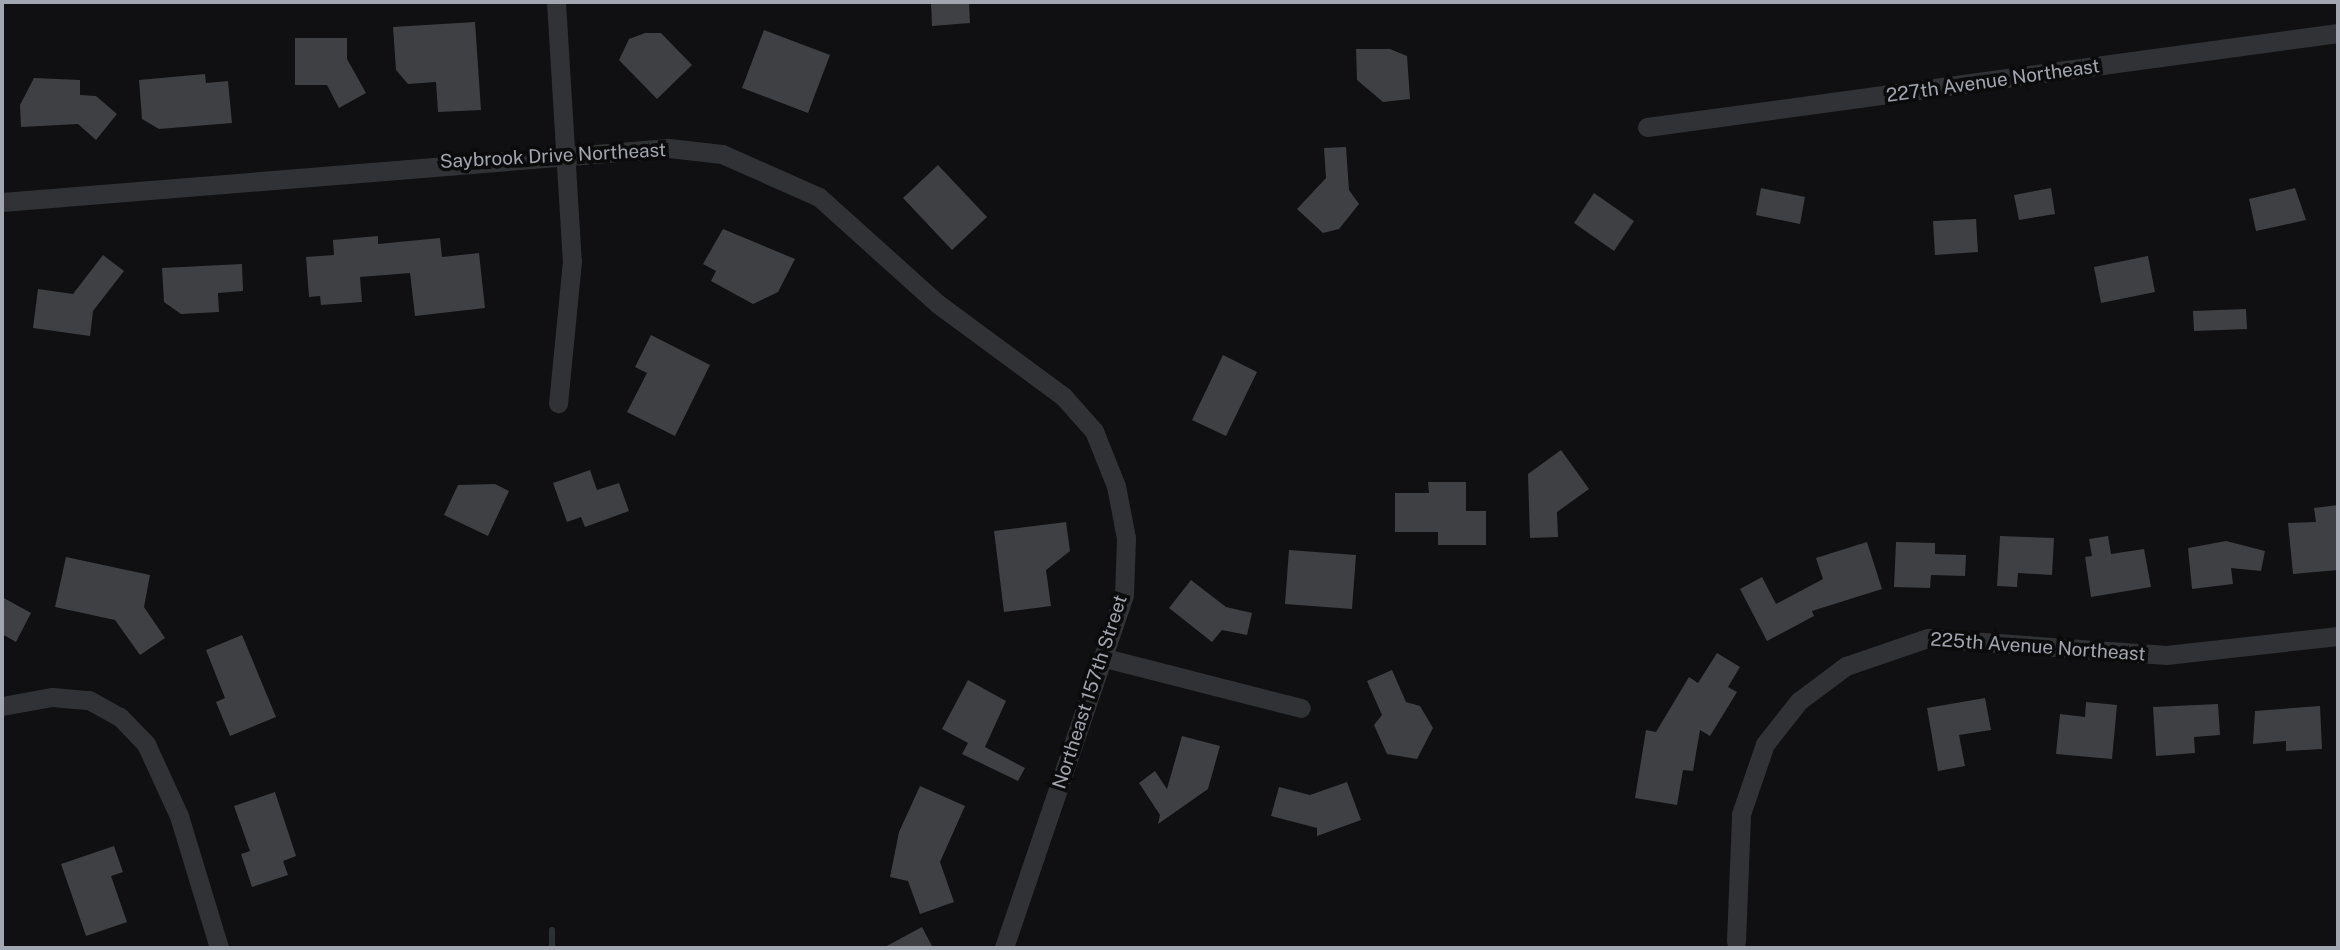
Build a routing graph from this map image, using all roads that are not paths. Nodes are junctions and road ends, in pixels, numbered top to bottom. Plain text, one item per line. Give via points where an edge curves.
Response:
1 (556, 2) edge
2 (2338, 33) edge
3 (1647, 127) dead end
4 (566, 153) junction
5 (2, 202) edge
6 (558, 403) dead end
7 (1094, 431) joint
8 (2338, 636) edge
9 (1105, 658) junction
10 (2, 706) edge
11 (1301, 708) dead end
12 (1736, 942) dead end
13 (219, 948) edge
14 (1004, 948) edge

1 - 4 street
2 - 3 street, 227th Avenue Northeast
4 - 5 street, Saybrook Drive Northeast
4 - 6 street via 572,261
4 - 7 street, Saybrook Drive Northeast via 669,148 722,155 801,187 872,241 938,304 1063,396
7 - 9 street, Northeast 157th Street via 1116,486 1126,538 1124,595
8 - 12 street, 225th Avenue Northeast via 2166,655 1928,638 1846,666 1799,701 1765,744 1741,814
9 - 11 street
9 - 14 street, Northeast 157th Street
10 - 13 street via 52,697 89,700 120,716 165,778

